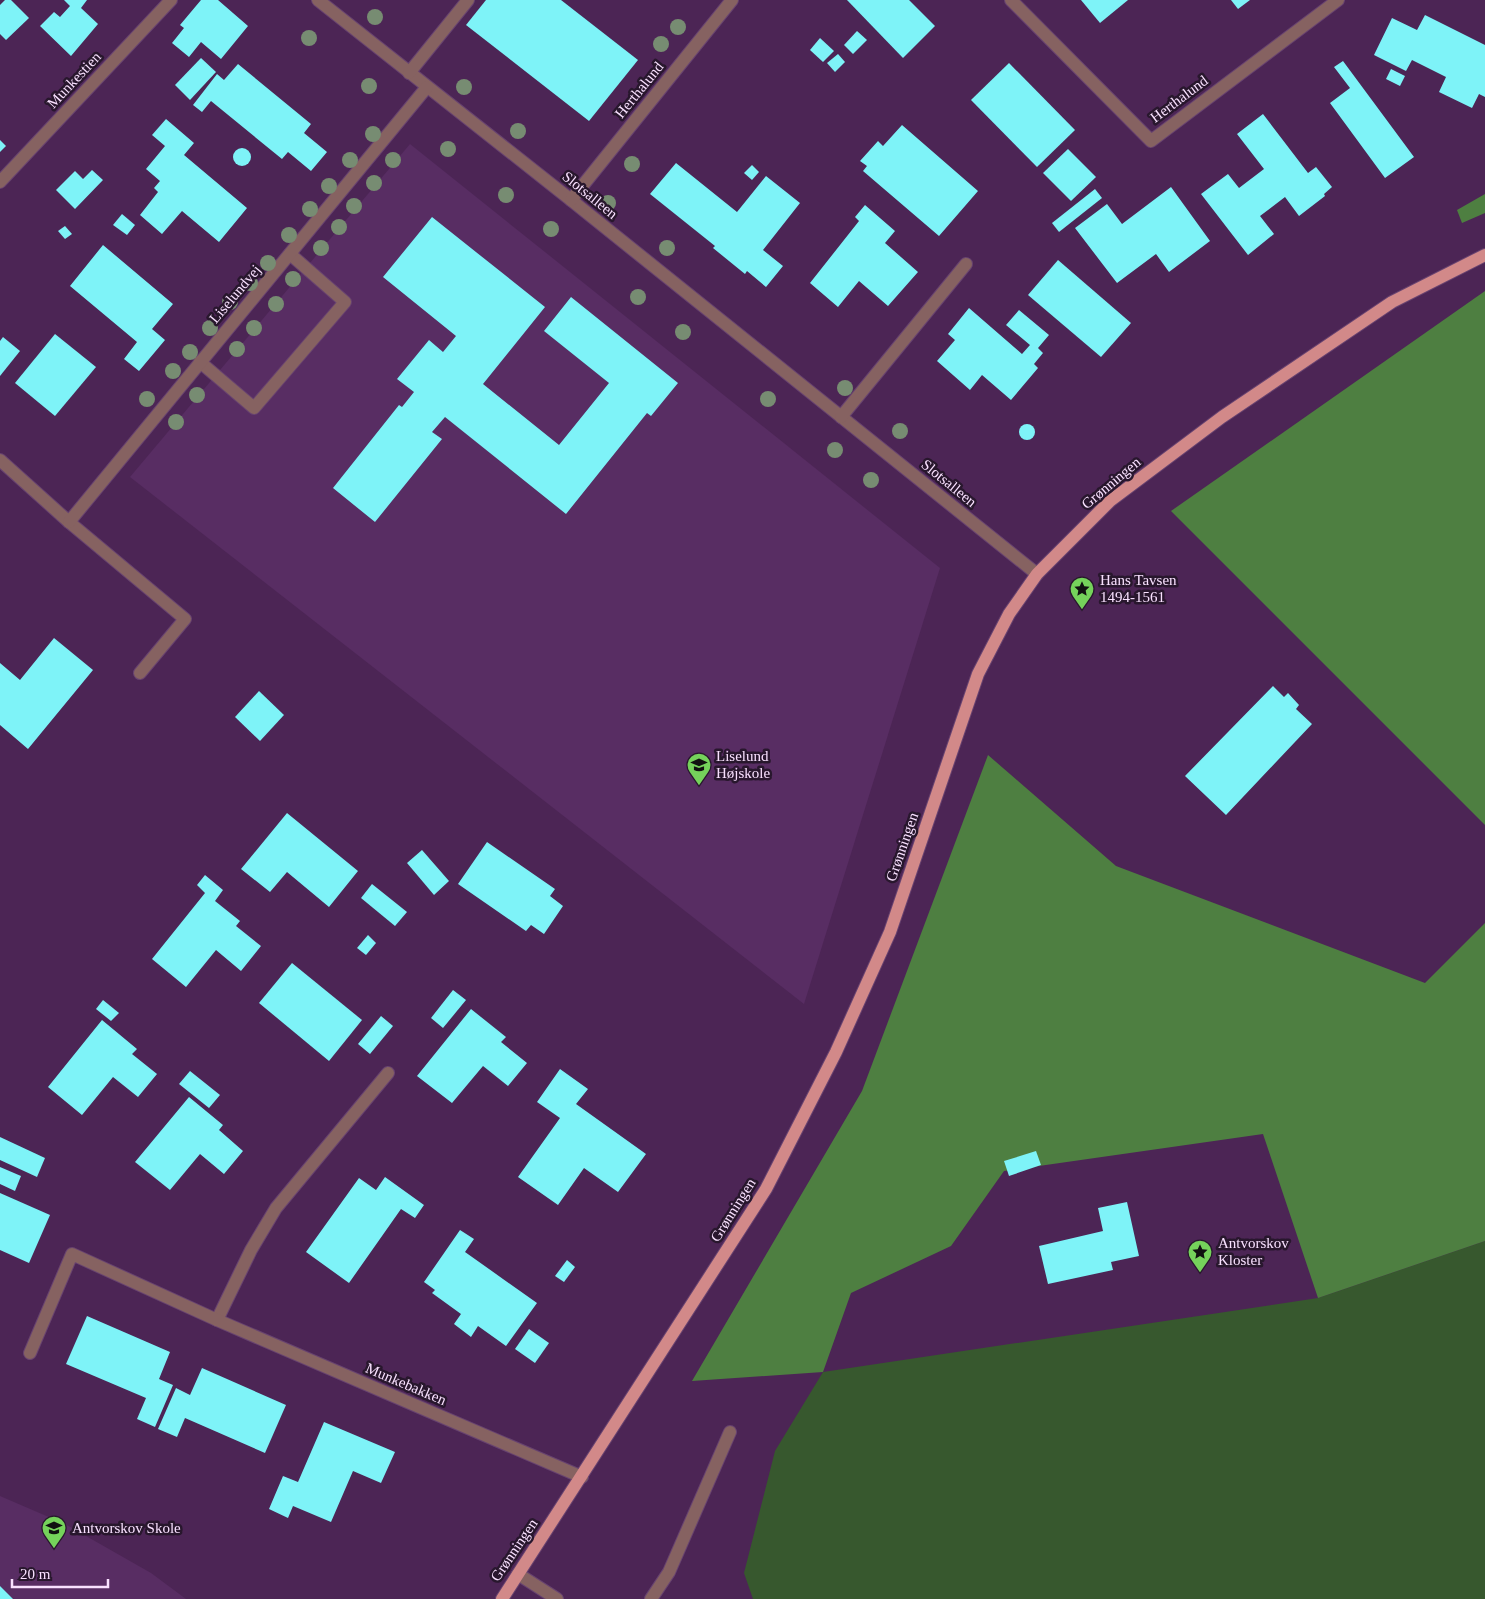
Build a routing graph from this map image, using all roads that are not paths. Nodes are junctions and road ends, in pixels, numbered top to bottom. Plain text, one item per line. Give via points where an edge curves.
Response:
1 (171, 0) edge
2 (318, 0) edge
3 (468, 0) edge
4 (732, 0) edge
5 (1011, 0) edge
6 (1338, 0) edge
7 (409, 73) junction
8 (427, 87) junction
9 (0, 182) edge
10 (571, 200) junction
11 (290, 254) junction
12 (1485, 255) edge
13 (966, 264) dead end
14 (200, 362) junction
15 (841, 417) junction
16 (0, 460) edge
17 (69, 522) junction
18 (1037, 574) junction
19 (140, 673) dead end
20 (388, 1073) dead end
21 (217, 1320) junction
22 (30, 1353) dead end
23 (730, 1432) dead end
24 (582, 1477) junction
25 (518, 1574) junction
26 (502, 1599) edge
27 (557, 1599) edge
28 (651, 1599) edge

1 - 9 street, Munkestien
2 - 7 street, Slotsalleen
3 - 7 street
4 - 10 street, Herthalund
5 - 6 street, Herthalund via 1151,141
7 - 8 street, Slotsalleen
8 - 10 street, Slotsalleen
8 - 11 street, Liselundvej
10 - 15 street, Slotsalleen
11 - 14 street, Liselundvej
11 - 14 street via 345,302 254,408
12 - 18 main road, Grønningen via 1392,302 1222,417 1110,501
13 - 15 street
14 - 17 street, Liselundvej
15 - 18 street, Slotsalleen
16 - 17 street
17 - 19 street via 184,619
18 - 24 main road, Grønningen via 1009,614 978,674 890,932 836,1052 766,1189
20 - 21 street via 276,1208 251,1250
21 - 22 street, Munkebakken via 72,1254
21 - 24 street, Munkebakken
23 - 28 street via 669,1572
24 - 25 main road, Grønningen
25 - 26 main road, Grønningen
25 - 27 street

